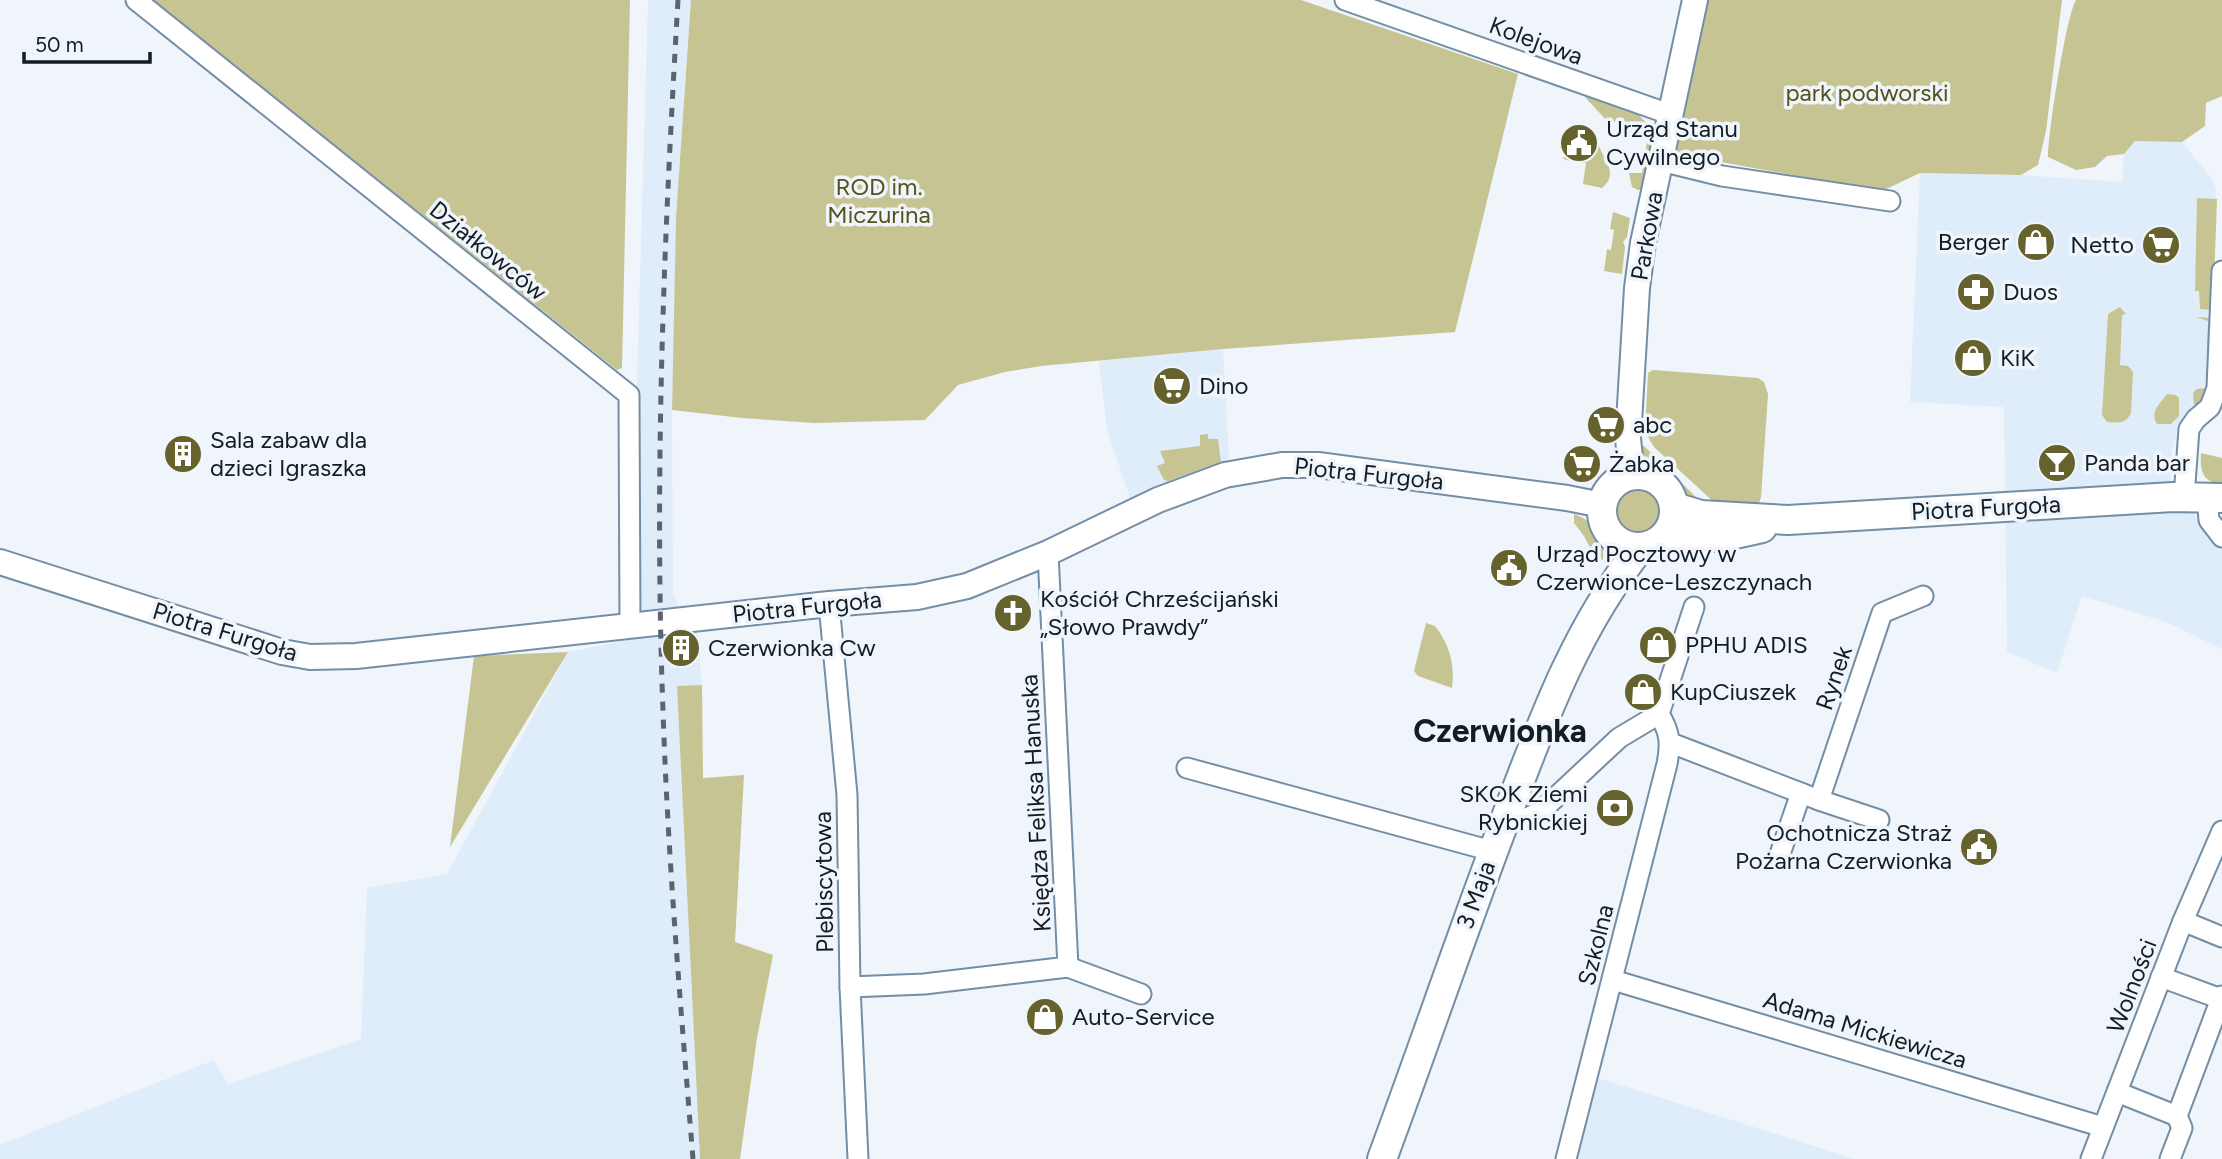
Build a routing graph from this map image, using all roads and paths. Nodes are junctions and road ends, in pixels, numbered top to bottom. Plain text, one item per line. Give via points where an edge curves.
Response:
1 (136, 0) edge
2 (1345, 0) edge
3 (1695, 0) edge
4 (1672, 115) junction
5 (1661, 161) junction
6 (1890, 201) dead end
7 (2222, 271) edge
8 (2215, 410) edge
9 (1632, 475) junction
10 (2204, 497) edge
11 (1602, 505) junction
12 (1674, 507) junction
13 (1788, 520) junction
14 (1611, 534) junction
15 (2222, 537) edge
16 (1653, 541) junction
17 (1048, 553) junction
18 (0, 562) edge
19 (1923, 596) dead end
20 (1603, 599) junction
21 (829, 604) junction
22 (1694, 607) dead end
23 (630, 626) junction
24 (1659, 714) junction
25 (1671, 743) junction
26 (1187, 768) dead end
27 (1801, 793) junction
28 (1819, 800) junction
29 (1506, 817) junction
30 (1879, 820) dead end
31 (2222, 831) edge
32 (1493, 851) junction
33 (1780, 854) dead end
34 (2183, 921) junction
35 (2222, 937) edge
36 (1068, 967) junction
37 (2161, 977) junction
38 (1613, 979) junction
39 (850, 987) junction
40 (1141, 994) dead end
41 (2221, 998) edge
42 (2117, 1092) junction
43 (2176, 1116) junction
44 (2103, 1127) junction
45 (858, 1159) edge
46 (1382, 1159) edge
47 (1566, 1159) edge
48 (2091, 1159) edge
49 (2170, 1159) edge

1 - 23 street, Działkowców via 629,394
2 - 4 street, Kolejowa
3 - 4 street, Parkowa
4 - 5 street, Parkowa
5 - 6 street via 1722,176
5 - 9 street, Parkowa via 1637,288 1628,439
7 - 8 street
8 - 10 street via 2189,429
9 - 11 main road via 1612,485
9 - 12 main road via 1647,475 1660,482
10 - 13 main road, Piotra Furgoła
10 - 15 street via 2209,520
11 - 14 main road via 1604,524
11 - 17 street, Piotra Furgoła via 1318,465 1282,465 1225,475 1180,491
12 - 13 main road, Piotra Furgoła via 1701,515
12 - 16 main road via 1674,519
13 - 16 main road, Piotra Furgoła via 1730,536
14 - 16 main road via 1626,545
14 - 20 main road, 3 Maja
16 - 20 main road, 3 Maja
17 - 21 street, Piotra Furgoła via 967,586 917,597
17 - 36 street, Księdza Feliksa Hanuska
18 - 23 street, Piotra Furgoła via 310,657
19 - 28 street, Rynek via 1882,613
20 - 29 main road, 3 Maja via 1541,721
21 - 23 street, Piotra Furgoła
21 - 39 street, Plebiscytowa via 847,795
22 - 24 street
24 - 25 street
24 - 29 street via 1619,738 1541,811 1527,818
25 - 27 street via 1770,776
25 - 38 street, Szkolna
26 - 32 street
27 - 28 street
27 - 33 street
28 - 30 street
29 - 32 main road, 3 Maja
31 - 34 street, Wolności
32 - 46 main road, 3 Maja
34 - 35 street
34 - 37 street, Wolności
36 - 39 street, Księdza Feliksa Hanuska via 924,984
36 - 40 street, Księdza Feliksa Hanuska
37 - 41 street
37 - 42 street, Wolności
38 - 44 street, Adama Mickiewicza
38 - 47 street, Szkolna
39 - 45 street, Plebiscytowa
41 - 43 street
42 - 43 street
42 - 44 street, Wolności
43 - 49 street via 2182,1128
44 - 48 street, Wolności

